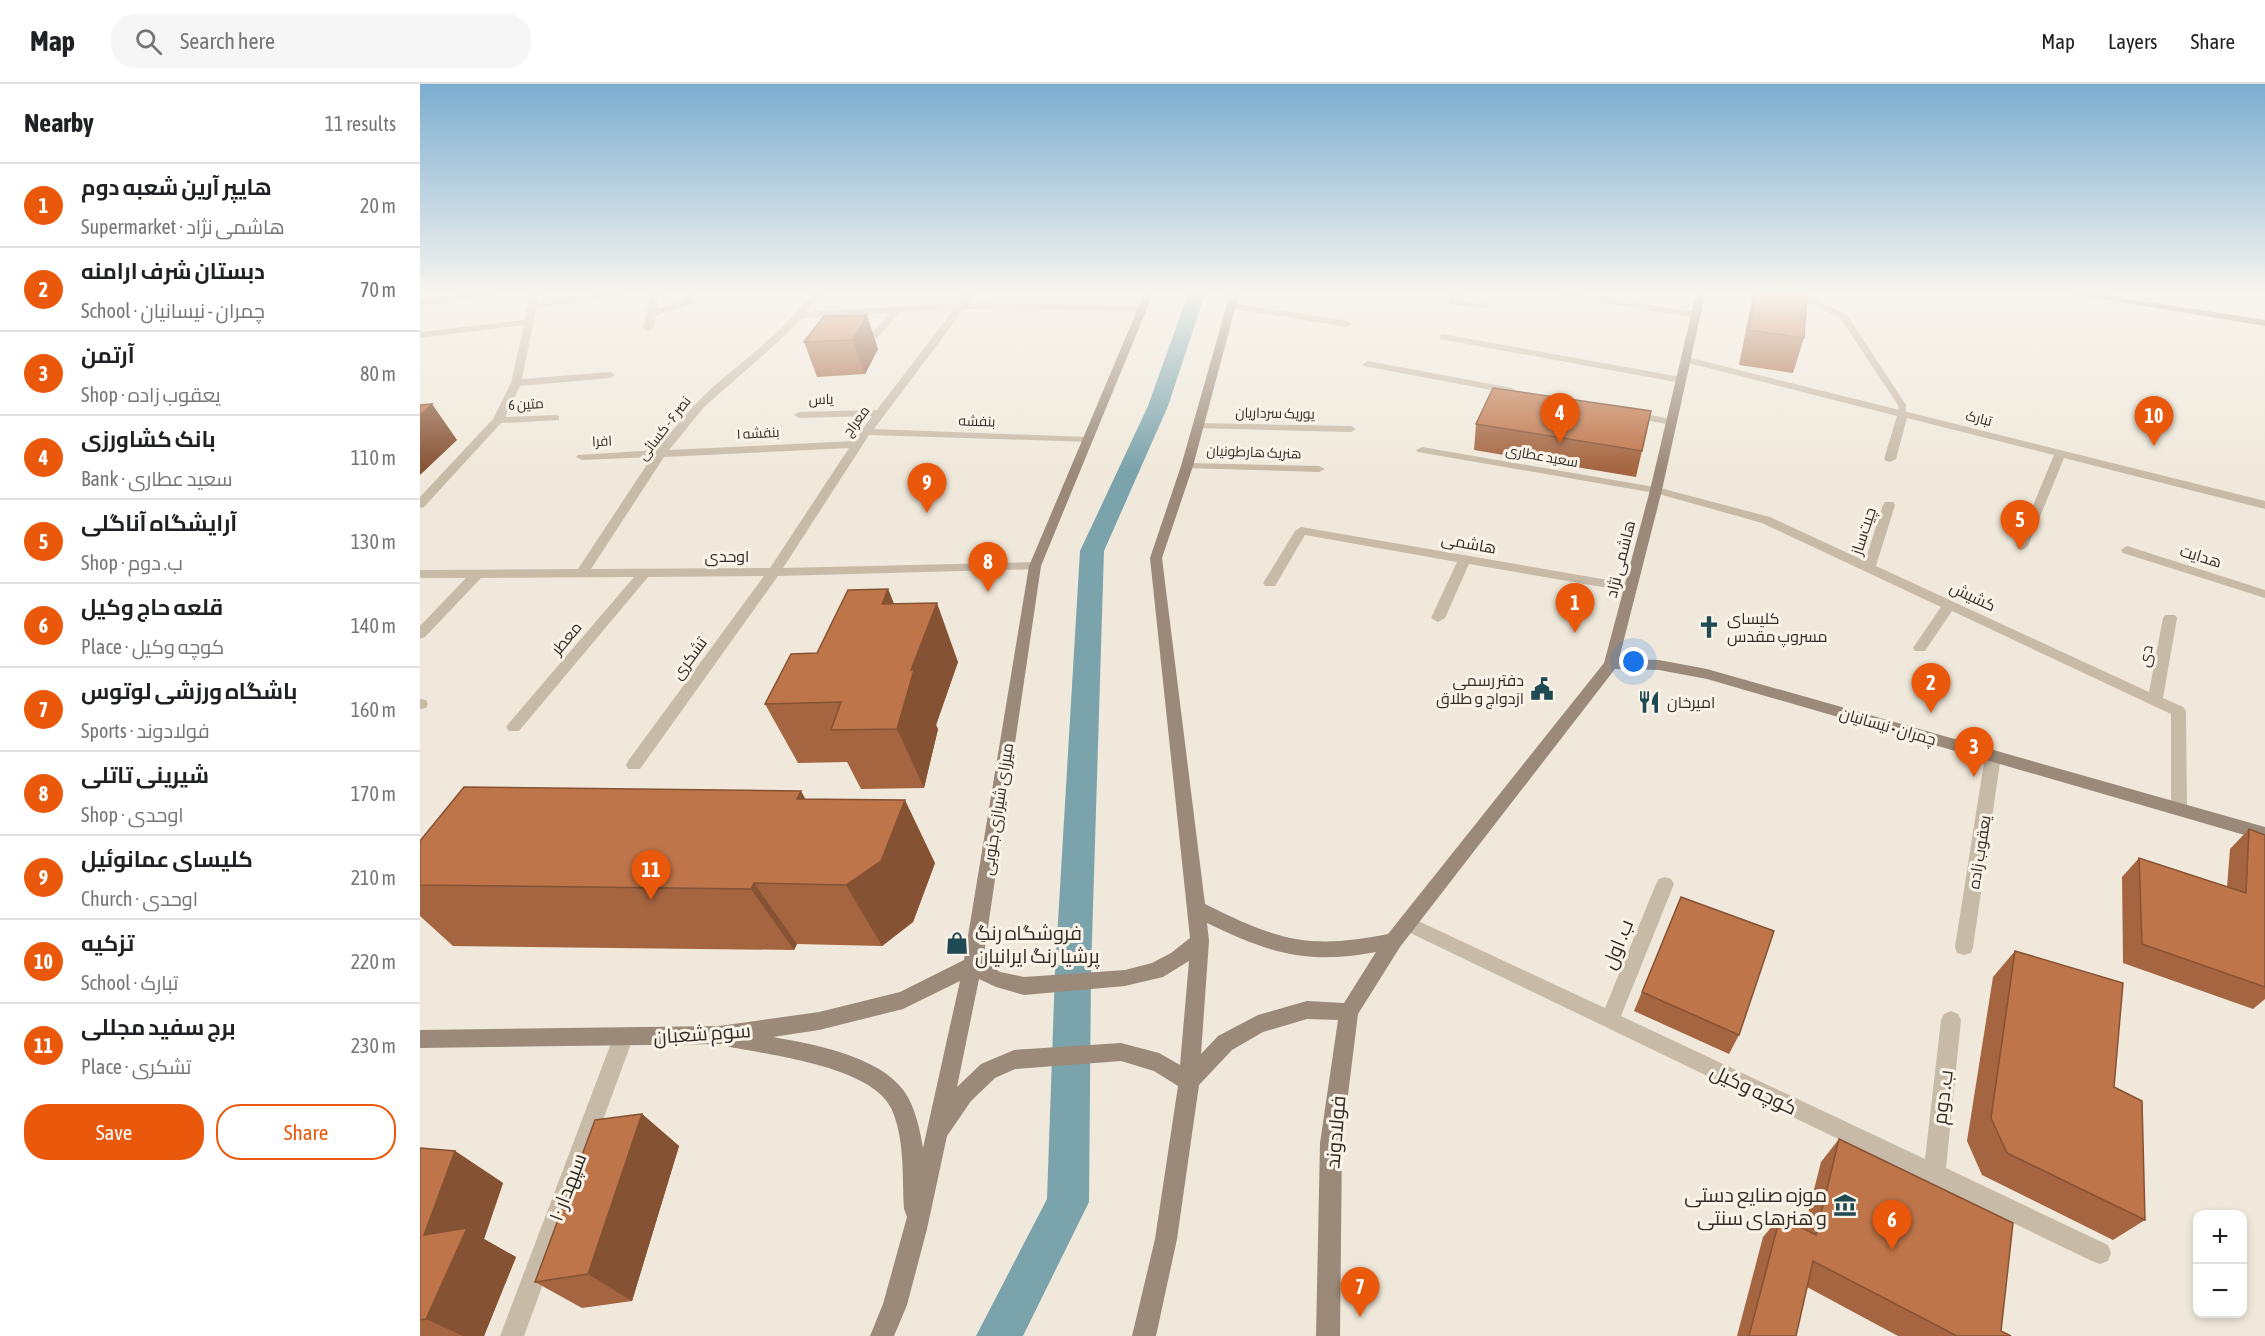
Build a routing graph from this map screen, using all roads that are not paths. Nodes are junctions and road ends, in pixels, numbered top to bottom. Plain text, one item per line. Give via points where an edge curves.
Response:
1 (523, 352) edge
2 (760, 352) edge
3 (925, 352) edge
4 (1124, 352) edge
5 (1219, 352) edge
6 (1528, 352) edge
7 (1688, 352) edge
8 (1867, 352) edge
9 (1686, 360) junction
10 (1368, 364) dead end
11 (610, 375) dead end
12 (1681, 380) junction
13 (516, 383) junction
14 (1519, 393) edge
15 (1612, 411) edge
16 (881, 413) junction
17 (1903, 414) junction
18 (798, 415) dead end
19 (555, 418) dead end
20 (498, 420) junction
21 (1671, 422) junction
22 (1199, 426) junction
23 (1351, 429) dead end
24 (866, 432) junction
25 (1088, 440) junction
26 (857, 444) junction
27 (1422, 450) dead end
28 (660, 453) junction
29 (2061, 454) junction
30 (582, 457) dead end
31 (1890, 459) dead end
32 (1187, 466) junction
33 (1319, 469) dead end
34 (1656, 490) junction
35 (420, 504) edge
36 (1889, 505) dead end
37 (2265, 505) edge
38 (2022, 546) dead end
39 (2127, 550) dead end
40 (1466, 559) junction
41 (1035, 566) junction
42 (1869, 567) junction
43 (774, 572) junction
44 (478, 573) junction
45 (582, 573) junction
46 (645, 573) junction
47 (420, 574) edge
48 (1270, 583) dead end
49 (1631, 588) junction
50 (2265, 594) edge
51 (1950, 604) junction
52 (1438, 618) dead end
53 (2170, 618) dead end
54 (420, 634) edge
55 (1920, 648) dead end
56 (1611, 664) junction
57 (2155, 700) junction
58 (514, 727) dead end
59 (1993, 756) junction
60 (634, 765) dead end
61 (2179, 809) junction
62 (2265, 834) edge
63 (1665, 884) dead end
64 (1197, 909) junction
65 (1408, 924) junction
66 (1200, 941) junction
67 (1394, 941) junction
68 (1964, 947) dead end
69 (973, 965) junction
70 (1349, 1012) junction
71 (1610, 1020) junction
72 (1951, 1020) dead end
73 (719, 1035) junction
74 (420, 1038) edge
75 (623, 1038) junction
76 (1189, 1081) junction
77 (936, 1136) junction
78 (1934, 1174) junction
79 (916, 1229) junction
80 (2100, 1253) dead end
81 (512, 1336) edge
82 (882, 1336) edge
83 (1144, 1336) edge
84 (1329, 1336) edge

1 - 13 street
2 - 28 street, نصر ۶ - کسائی via 701,404
3 - 16 street, معراج
4 - 25 street, میرزای شیرازی جنوبی
5 - 22 street
6 - 12 street
7 - 9 street, هاشمی نژاد
8 - 17 lane via 1902,405
9 - 12 street, هاشمی نژاد
9 - 17 street, تبارک
10 - 14 street
11 - 13 street
12 - 21 street, هاشمی نژاد
13 - 20 street
15 - 21 street
16 - 18 street, یاس
16 - 24 street, معراج
17 - 29 street, تبارک
17 - 31 street
19 - 20 street, متین 6
20 - 35 street
21 - 34 street, هاشمی نژاد
22 - 23 street, یوریک سرداریان
22 - 32 street
24 - 25 street, بنفشه
24 - 26 street, معراج
25 - 41 street, میرزای شیرازی جنوبی
26 - 28 street, بنفشه ۱
26 - 43 street, معراج
27 - 34 street, سعید عطاری
28 - 30 street, افرا
28 - 45 street, نصر ۶ - کسائی
29 - 37 street, تبارک
29 - 38 street
32 - 33 street, هنریک هارطونیان
32 - 64 street via 1156,558
34 - 42 street, کشیش via 1766,520
34 - 49 street, هاشمی نژاد
36 - 42 street, چیت‌ساز
39 - 50 street, هدایت
40 - 48 street, هاشمی via 1301,531
40 - 49 street, هاشمی
40 - 52 street
41 - 43 street, اوحدی
41 - 69 street, میرزای شیرازی جنوبی
42 - 51 street, کشیش
43 - 46 street, اوحدی
43 - 60 street, تشکری
44 - 45 street, اوحدی
44 - 47 street, اوحدی
44 - 54 street
45 - 46 street, اوحدی
46 - 58 street, معطر
49 - 56 street, هاشمی نژاد
51 - 55 street
51 - 57 street, کشیش
53 - 57 street, دی
56 - 59 street, چمران - نیسانیان via 1659,665 1707,674
56 - 65 street, هاشمی نژاد
57 - 61 street, کشیش via 2178,711
59 - 61 street, چمران - نیسانیان
59 - 68 street, یعقوب زاده
61 - 62 street, چمران - نیسانیان
63 - 71 street, ب. اول
64 - 66 street
64 - 67 street via 1247,933 1294,949 1354,949
65 - 67 street, هاشمی نژاد
65 - 71 street, کوچه وکیل
66 - 69 street via 1156,971 1125,978 1024,986 996,979
66 - 76 street
67 - 70 street, فولادوند
69 - 73 street, سوم شعبان via 903,1000 819,1021
69 - 77 street, میرزای شیرازی جنوبی
70 - 76 street via 1306,1010 1258,1024 1225,1043
70 - 84 street, فولادوند via 1331,1143
71 - 78 street, کوچه وکیل
72 - 78 street, ب. دوم
73 - 75 street, سوم شعبان
73 - 79 street via 851,1066 896,1096 908,1131
74 - 75 street, سوم شعبان
75 - 81 street, سپهدار ۱۰
76 - 77 street via 1159,1063 1121,1052 1014,1060 988,1071 972,1086
76 - 83 street via 1166,1239
77 - 79 street, میرزای شیرازی جنوبی
78 - 80 street, کوچه وکیل
79 - 82 street, میرزای شیرازی جنوبی via 895,1305

